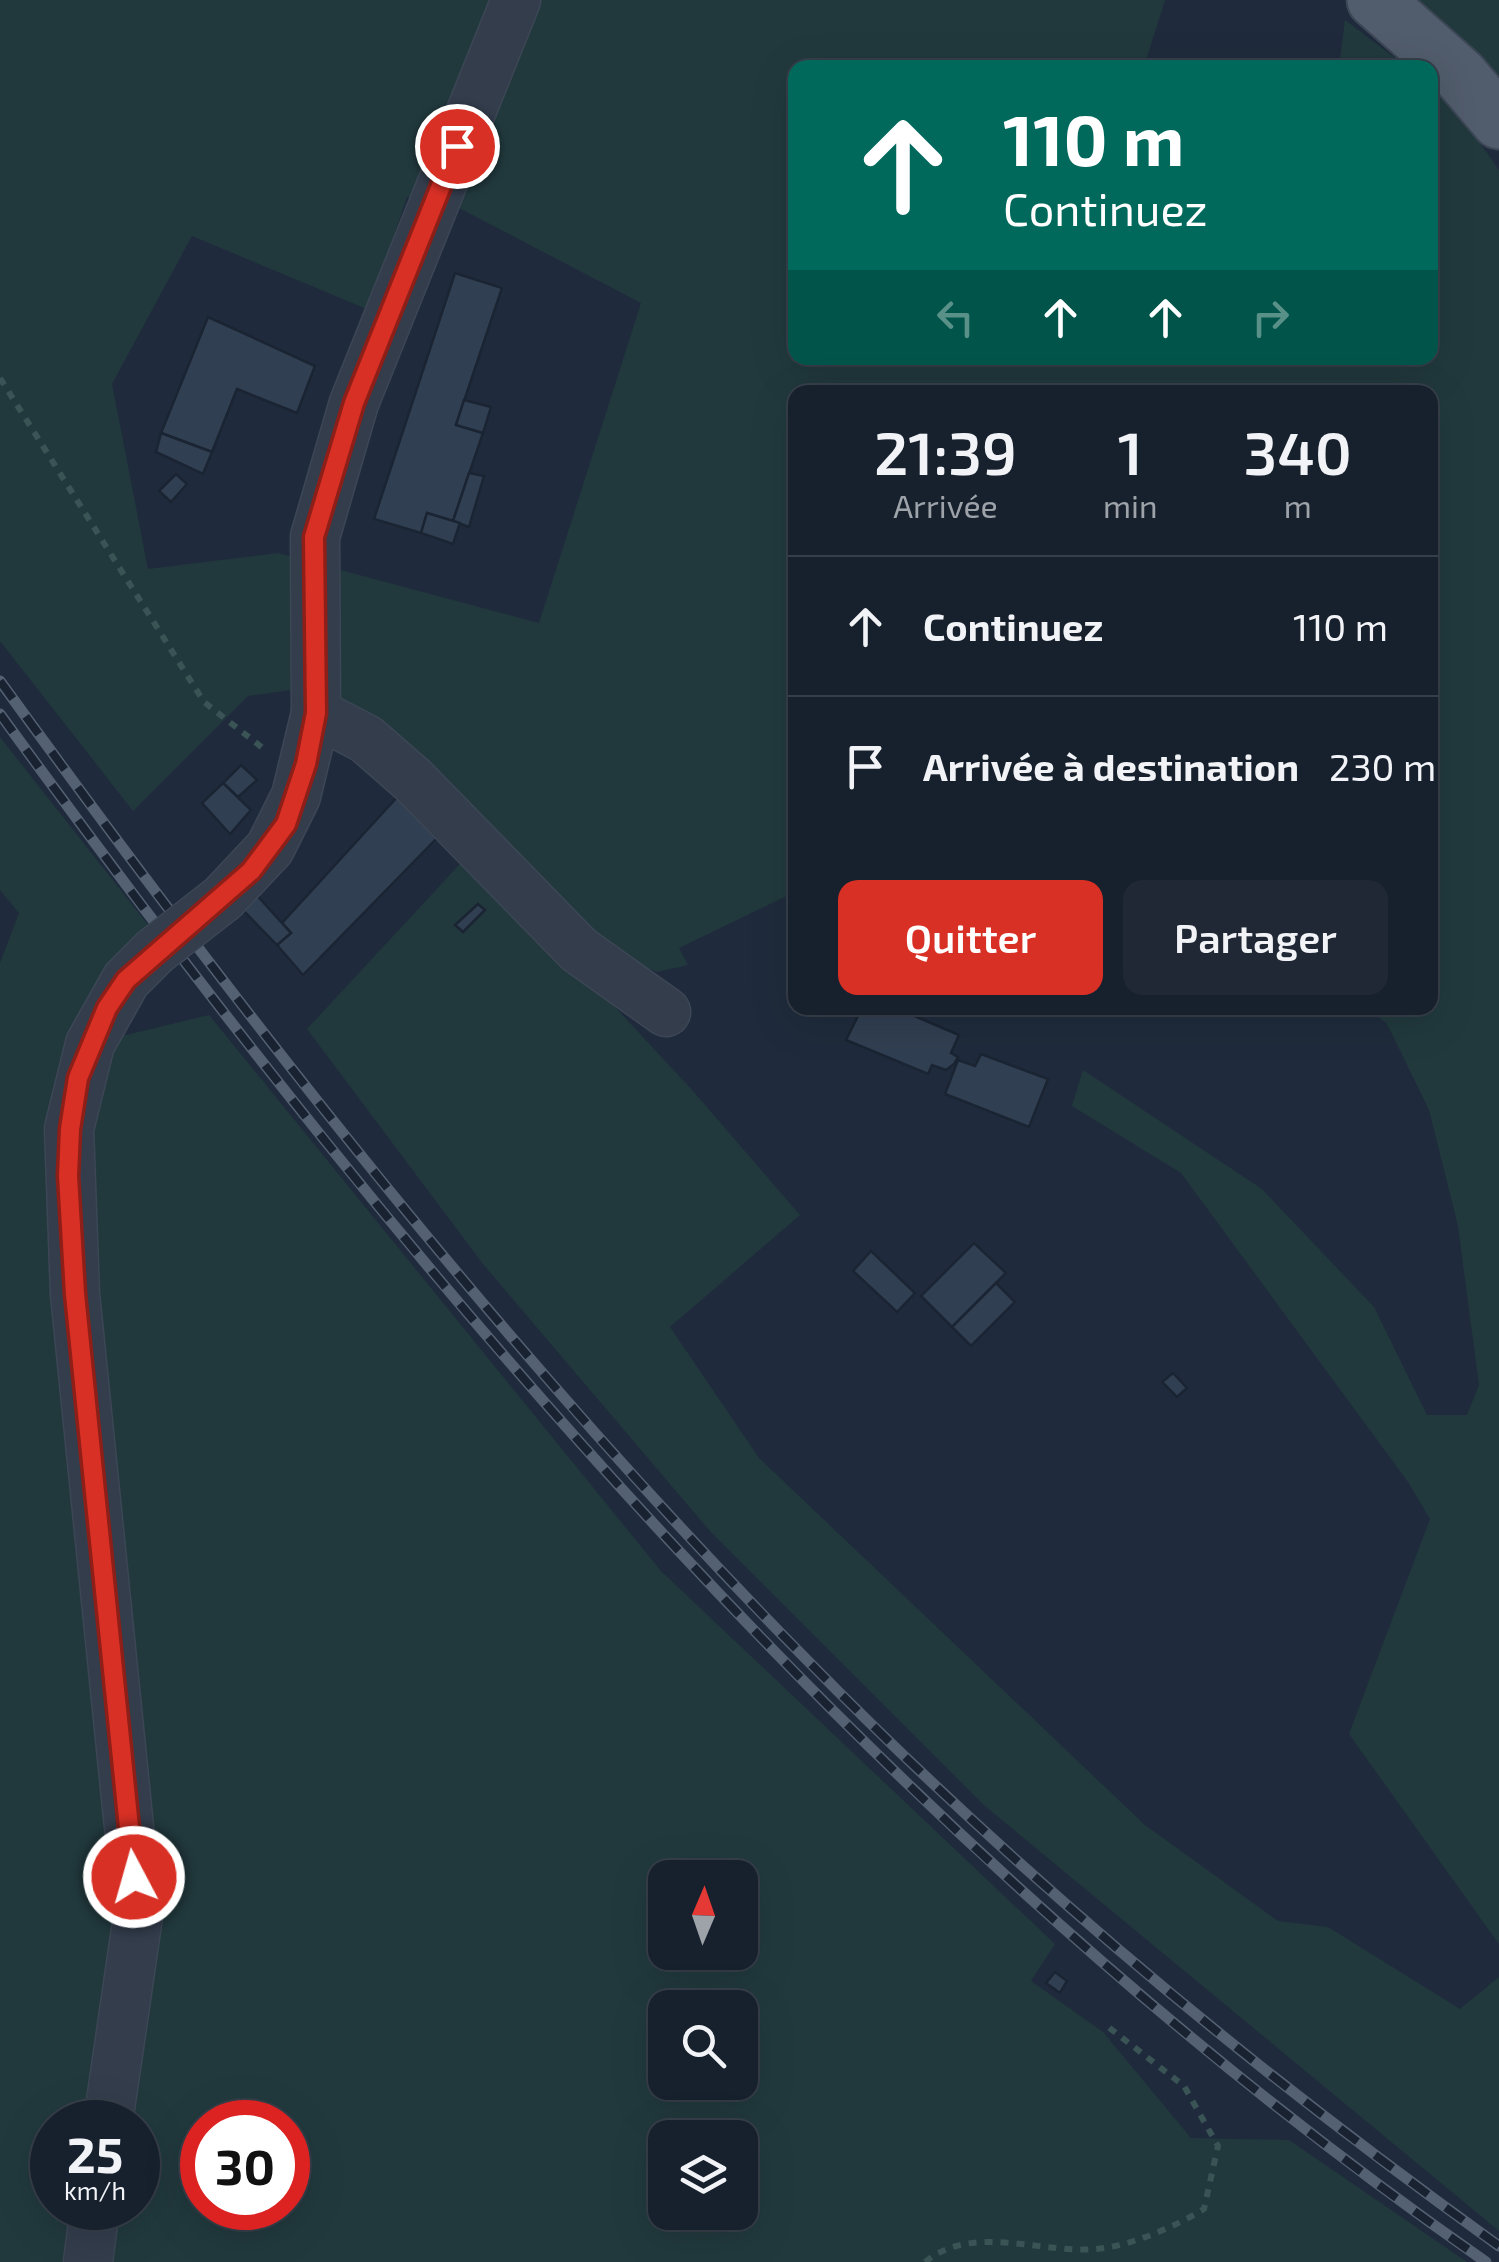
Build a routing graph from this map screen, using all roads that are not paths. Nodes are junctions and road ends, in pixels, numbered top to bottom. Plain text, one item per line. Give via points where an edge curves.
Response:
1 (516, 0) edge
2 (1375, 0) edge
3 (1499, 121) edge
4 (316, 713) junction
5 (666, 1012) dead end
6 (111, 2100) edge
7 (93, 2230) edge
8 (88, 2262) edge

1 - 4 street via 354,403 314,537
2 - 3 main road via 1460,75
4 - 5 street via 366,739 579,950
4 - 6 street, bridge via 286,824 251,871 155,951 107,1008 78,1078 70,1129 75,1294 138,1916
7 - 8 street

